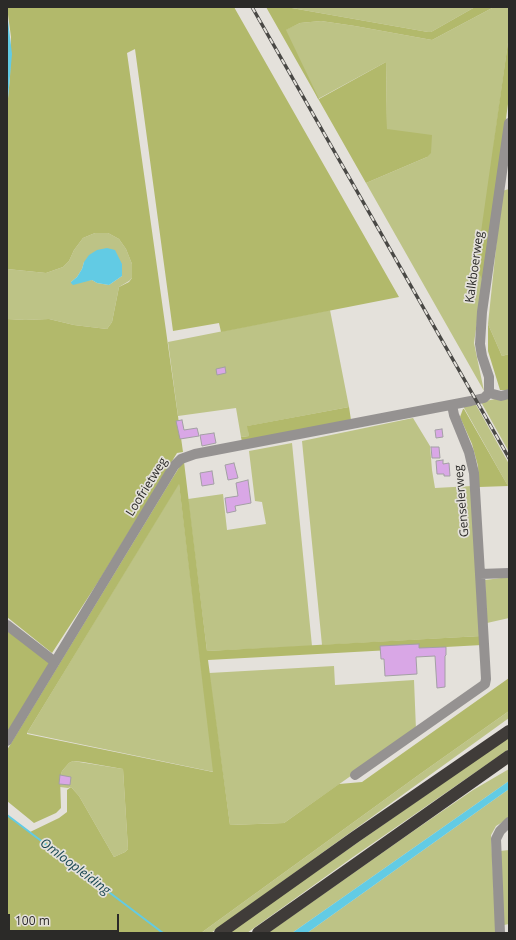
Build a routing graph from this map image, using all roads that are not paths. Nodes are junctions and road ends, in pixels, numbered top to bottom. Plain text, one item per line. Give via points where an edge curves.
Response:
1 (509, 123) edge
2 (489, 393) junction
3 (509, 394) edge
4 (452, 405) junction
5 (509, 573) edge
6 (480, 574) junction
7 (7, 625) edge
8 (55, 662) junction
9 (509, 731) edge
10 (7, 741) edge
11 (509, 756) edge
12 (355, 775) dead end
13 (509, 822) edge
14 (220, 933) edge
15 (258, 933) edge
16 (500, 933) edge

1 - 2 street, Kalkboerweg via 482,312 480,344 489,377
2 - 3 street via 501,396
2 - 4 street, Loofrietweg via 484,398
4 - 6 street, Genselerweg via 474,473
4 - 8 street, Loofrietweg via 195,454 181,459 174,466
5 - 6 street
6 - 12 street, Genselerweg via 485,684
7 - 8 street
8 - 10 street, Loofrietweg
9 - 14 highway
11 - 15 highway
13 - 16 street via 500,830 496,839

